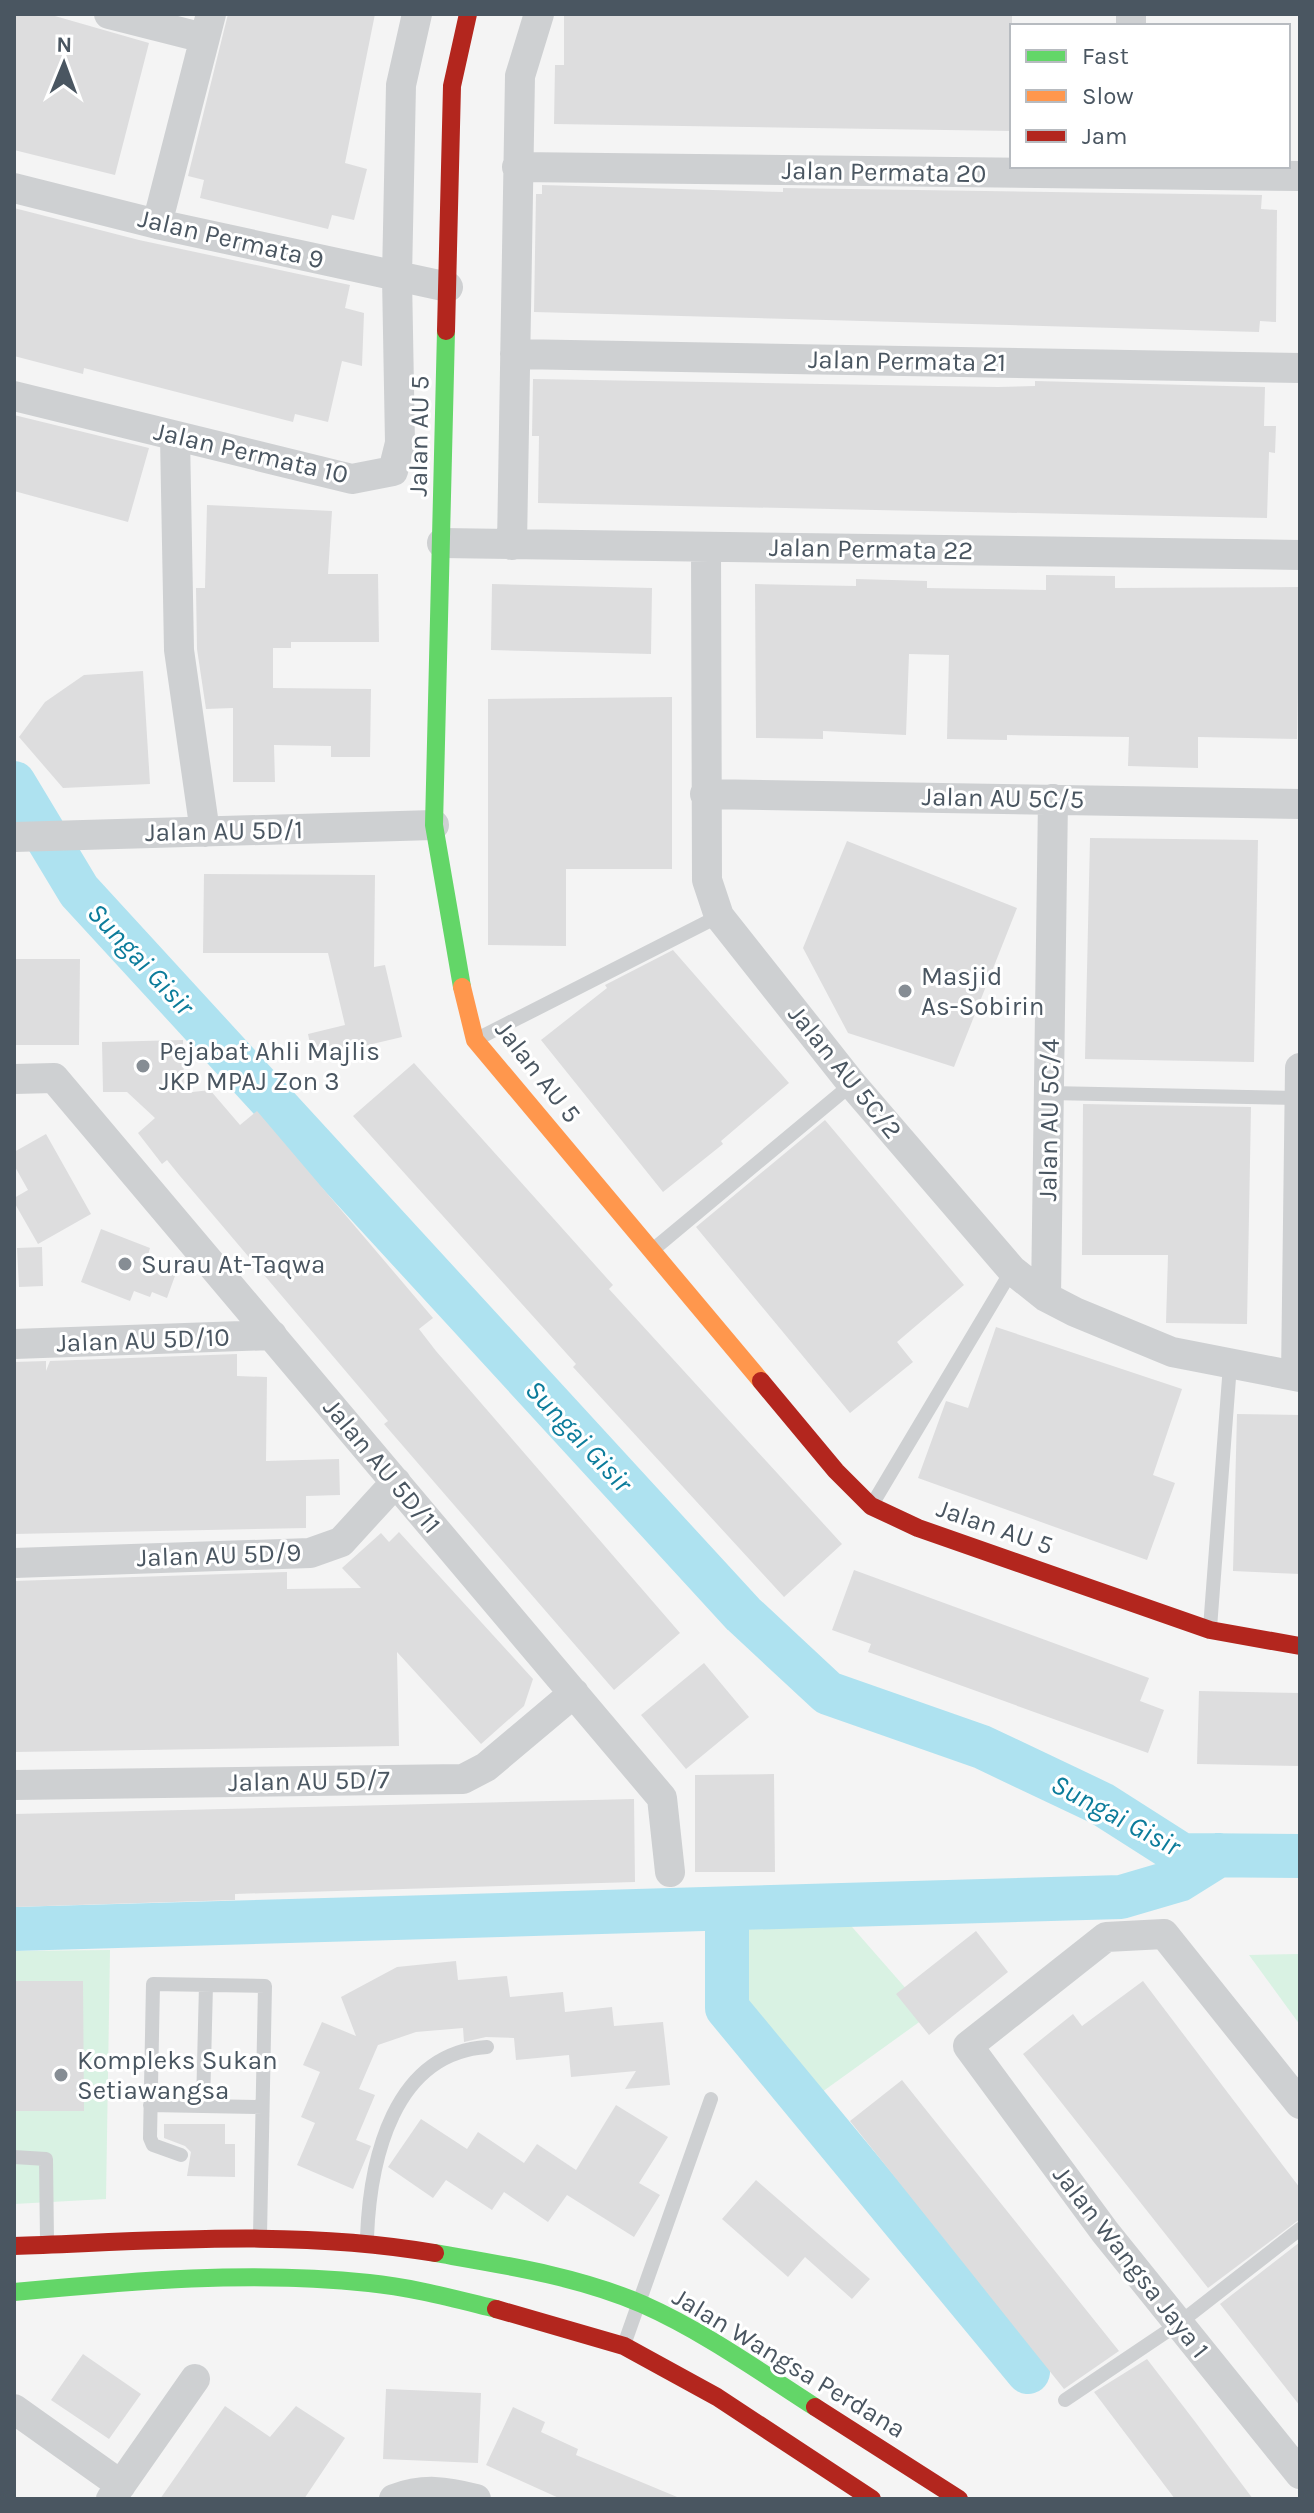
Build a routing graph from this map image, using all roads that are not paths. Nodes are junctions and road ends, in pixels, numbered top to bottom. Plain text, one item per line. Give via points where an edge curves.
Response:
1 (109, 14) edge
2 (417, 14) edge
3 (468, 14) edge
4 (539, 14) edge
5 (208, 26) edge
6 (517, 167) junction
7 (1127, 170) edge
8 (1300, 176) edge
9 (14, 188) edge
10 (157, 224) junction
11 (397, 277) junction
12 (448, 287) junction
13 (515, 354) junction
14 (1300, 368) edge
15 (14, 396) edge
16 (175, 437) junction
17 (442, 543) junction
18 (512, 545) junction
19 (706, 547) junction
20 (1300, 555) edge
21 (705, 794) junction
22 (1053, 799) junction
23 (1300, 804) edge
24 (434, 825) junction
25 (205, 832) junction
26 (14, 837) edge
27 (719, 916) junction
28 (475, 1040) junction
29 (1300, 1068) edge
30 (14, 1079) edge
31 (852, 1084) junction
32 (1049, 1093) junction
33 (1300, 1098) edge
34 (652, 1251) junction
35 (1012, 1270) junction
36 (1046, 1297) junction
37 (272, 1335) junction
38 (14, 1344) edge
39 (1230, 1365) junction
40 (1298, 1376) edge
41 (396, 1482) junction
42 (871, 1506) junction
43 (14, 1563) edge
44 (1210, 1630) junction
45 (1300, 1646) edge
46 (574, 1693) junction
47 (14, 1785) edge
48 (670, 1872) dead end
49 (206, 1985) junction
50 (487, 2047) dead end
51 (711, 2099) dead end
52 (1300, 2104) edge
53 (150, 2105) junction
54 (203, 2105) junction
55 (262, 2107) junction
56 (181, 2155) dead end
57 (14, 2157) edge
58 (1300, 2229) edge
59 (367, 2241) junction
60 (47, 2243) junction
61 (14, 2246) edge
62 (260, 2257) junction
63 (14, 2292) edge
64 (641, 2304) junction
65 (1178, 2324) junction
66 (624, 2346) junction
67 (195, 2379) dead end
68 (1065, 2400) dead end
69 (14, 2409) edge
70 (1300, 2474) edge
71 (116, 2492) edge
72 (394, 2499) edge
73 (476, 2499) edge
74 (872, 2499) edge
75 (959, 2499) edge

1 - 5 street
2 - 11 street via 401,85
3 - 12 main road, Jalan AU 5 via 452,86
4 - 6 street via 520,76
5 - 10 street
6 - 7 street, Jalan Permata 20
6 - 13 street
7 - 8 street, Jalan Permata 20
9 - 10 street, Jalan Permata 9
10 - 11 street, Jalan Permata 9
11 - 12 street, Jalan Permata 9
11 - 16 street, Jalan Permata 10 via 400,443 393,471 352,479
12 - 17 main road, Jalan AU 5
13 - 14 street, Jalan Permata 21
13 - 18 street
15 - 16 street, Jalan Permata 10
16 - 25 street via 179,650
17 - 18 street, Jalan Permata 22
17 - 24 main road, Jalan AU 5
18 - 19 street, Jalan Permata 22
19 - 20 street, Jalan Permata 22
19 - 21 street, Jalan AU 5C/2
21 - 22 street, Jalan AU 5C/5
21 - 27 street, Jalan AU 5C/2 via 707,880
22 - 23 street, Jalan AU 5C/5
22 - 32 street, Jalan AU 5C/4
24 - 25 street, Jalan AU 5D/1
24 - 28 main road, Jalan AU 5
25 - 26 street, Jalan AU 5D/1
27 - 28 lane
27 - 31 street, Jalan AU 5C/2
28 - 34 main road, Jalan AU 5
29 - 33 street
30 - 37 street, Jalan AU 5D/11 via 54,1078
31 - 34 lane
31 - 35 street, Jalan AU 5C/2
32 - 33 lane
32 - 36 street, Jalan AU 5C/4
33 - 40 street
34 - 42 main road, Jalan AU 5
35 - 36 street, Jalan AU 5C/2
35 - 42 lane
36 - 39 street, Jalan AU 5C/2 via 1172,1352
37 - 38 street, Jalan AU 5D/10
37 - 41 street, Jalan AU 5D/11
39 - 40 street, Jalan AU 5C/2
39 - 44 lane
41 - 43 street, Jalan AU 5D/9 via 341,1542 310,1553
41 - 46 street, Jalan AU 5D/11
42 - 44 main road, Jalan AU 5 via 918,1528
44 - 45 main road, Jalan AU 5
46 - 47 street, Jalan AU 5D/7 via 486,1767 463,1779
46 - 48 street, Jalan AU 5D/11 via 662,1798
49 - 53 lane via 153,1984
49 - 54 lane
49 - 55 lane via 265,1986
50 - 59 lane via 451,2054 413,2080 380,2148 369,2188
51 - 64 lane
52 - 65 street, Jalan Wangsa Jaya 1 via 1164,1934 1106,1937 968,2046
53 - 54 lane
53 - 56 lane via 153,2145
54 - 55 lane
55 - 62 lane
57 - 60 lane via 40,2156 48,2165
58 - 65 lane
59 - 62 main road, Jalan Wangsa Perdana
59 - 64 main road, Jalan Wangsa Perdana via 528,2269
60 - 61 main road, Jalan Wangsa Perdana
60 - 62 main road, Jalan Wangsa Perdana
62 - 63 main road, Jalan Wangsa Perdana via 145,2280
62 - 66 main road, Jalan Wangsa Perdana via 492,2308
64 - 66 lane
64 - 75 main road, Jalan Wangsa Perdana via 722,2347
65 - 68 lane
65 - 70 street, Jalan Wangsa Jaya 1
66 - 74 main road, Jalan Wangsa Perdana via 717,2397
67 - 71 street
69 - 71 street
72 - 73 street via 415,2491

